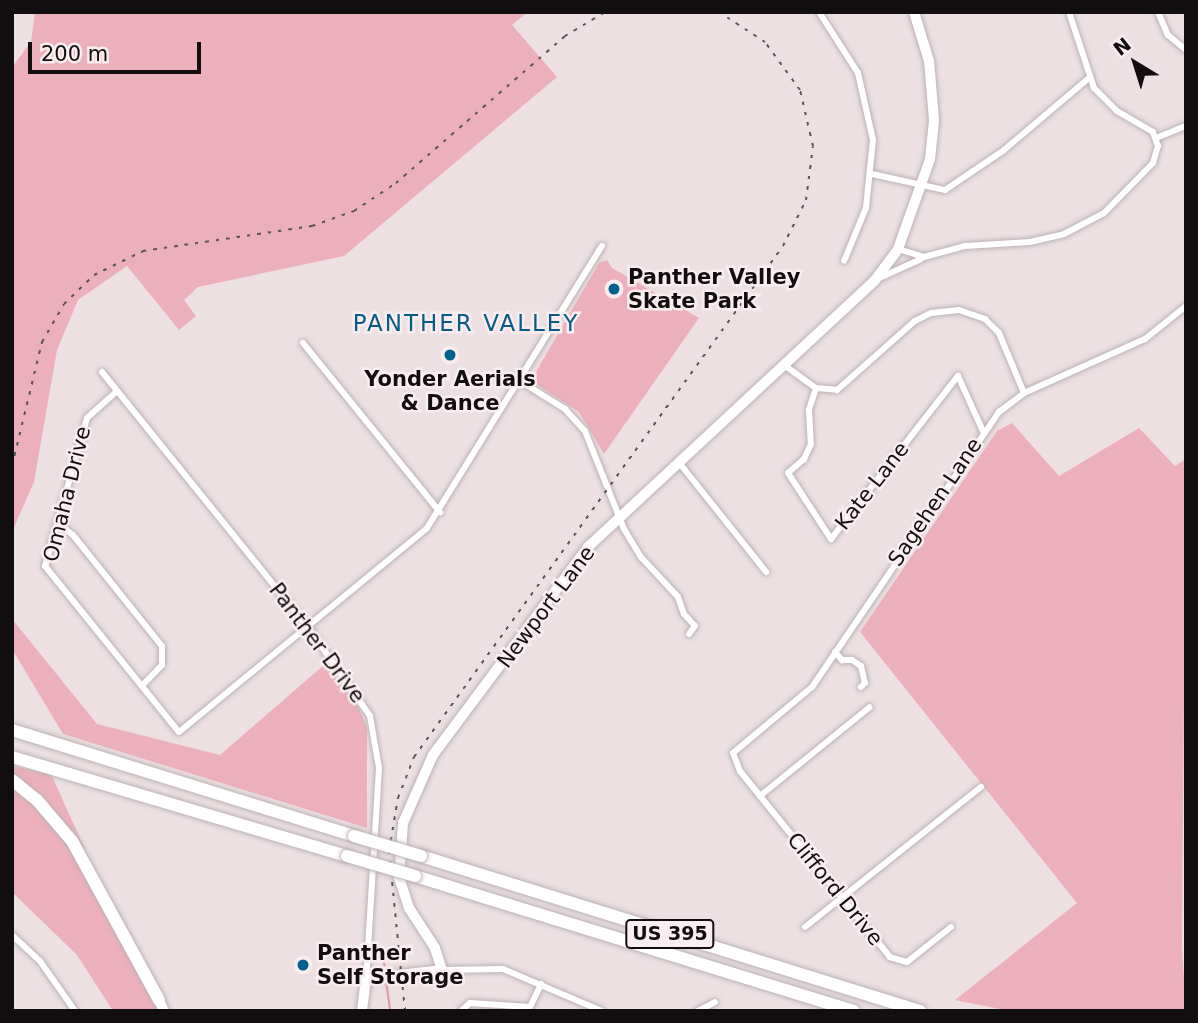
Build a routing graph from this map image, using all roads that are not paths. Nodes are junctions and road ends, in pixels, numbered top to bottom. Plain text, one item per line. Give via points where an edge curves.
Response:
1 (819, 12) edge
2 (914, 12) edge
3 (1069, 12) edge
4 (1158, 12) edge
5 (1186, 50) edge
6 (1089, 78) junction
7 (1186, 126) edge
8 (1156, 138) junction
9 (872, 174) junction
10 (922, 186) junction
11 (602, 246) dead end
12 (898, 249) junction
13 (924, 257) junction
14 (844, 261) dead end
15 (875, 280) junction
16 (1186, 306) edge
17 (303, 343) dead end
18 (784, 365) junction
19 (102, 372) dead end
20 (520, 381) junction
21 (816, 388) junction
22 (116, 392) junction
23 (1024, 393) junction
24 (983, 431) junction
25 (681, 465) junction
26 (440, 512) junction
27 (622, 519) junction
28 (60, 525) junction
29 (766, 572) dead end
30 (306, 624) junction
31 (689, 634) dead end
32 (835, 652) junction
33 (142, 686) junction
34 (861, 687) dead end
35 (870, 707) dead end
36 (12, 730) edge
37 (733, 753) joint
38 (12, 757) edge
39 (12, 780) edge
40 (981, 786) dead end
41 (760, 796) junction
42 (842, 899) junction
43 (805, 927) dead end
44 (951, 927) dead end
45 (12, 935) edge
46 (442, 970) junction
47 (366, 979) junction
48 (541, 984) junction
49 (715, 1002) dead end
50 (162, 1005) edge
51 (529, 1009) edge
52 (75, 1011) edge
53 (362, 1011) edge
54 (461, 1011) edge
55 (602, 1011) edge
56 (698, 1011) edge
57 (854, 1011) edge
58 (920, 1011) edge

1 - 9 street via 842,42 863,89 871,122
2 - 10 street, Newport Lane via 929,61 933,101 932,140
3 - 6 street
4 - 5 street via 1168,35
6 - 8 street via 1108,104 1149,127
6 - 10 street via 1004,150 950,187 940,191
7 - 8 street
8 - 13 street via 1153,163 1114,204 1078,228 1030,242 965,246
9 - 10 street
9 - 14 street via 861,223
10 - 12 street, Newport Lane
11 - 20 street
12 - 13 street
12 - 15 street, Newport Lane
13 - 15 street
15 - 18 street, Newport Lane
16 - 23 street, Sagehen Lane via 1145,339
17 - 26 street
18 - 21 street
18 - 25 street, Newport Lane
19 - 22 street, Panther Drive
20 - 26 street
20 - 27 street via 565,409 586,431
21 - 23 street via 843,387 915,321 950,310 976,315 999,333
21 - 24 street, Kate Lane via 808,410 811,444 804,459 788,474 831,539 958,376
22 - 28 street, Omaha Drive via 87,418
22 - 30 street, Panther Drive
23 - 24 street, Sagehen Lane
24 - 32 street, Sagehen Lane
25 - 27 street, Newport Lane
25 - 29 street
26 - 30 street via 388,563
27 - 31 street via 641,557 678,597 695,626
27 - 46 street, Newport Lane via 588,547 557,587 430,760 408,805 400,837 402,890 435,948
28 - 33 street, Omaha Drive via 46,566
28 - 33 street via 162,646 162,665
30 - 33 street, Omaha Drive via 179,732
30 - 47 street, Panther Drive via 362,699 377,740
32 - 34 street via 842,660 861,666 865,683
32 - 37 street, Sagehen Lane via 805,695
35 - 41 street
36 - 58 highway, US 395, bridge
37 - 41 street, Clifford Drive via 737,768
38 - 57 highway, US 395, bridge
39 - 50 highway via 50,812 72,841
40 - 42 street
41 - 42 street, Clifford Drive
42 - 43 street
42 - 44 street, Clifford Drive via 890,957 902,961
45 - 52 street via 40,961
46 - 47 street
46 - 48 street via 491,967
47 - 53 street, Panther Drive
48 - 51 street
48 - 55 street
49 - 56 street
51 - 54 street via 470,1003

